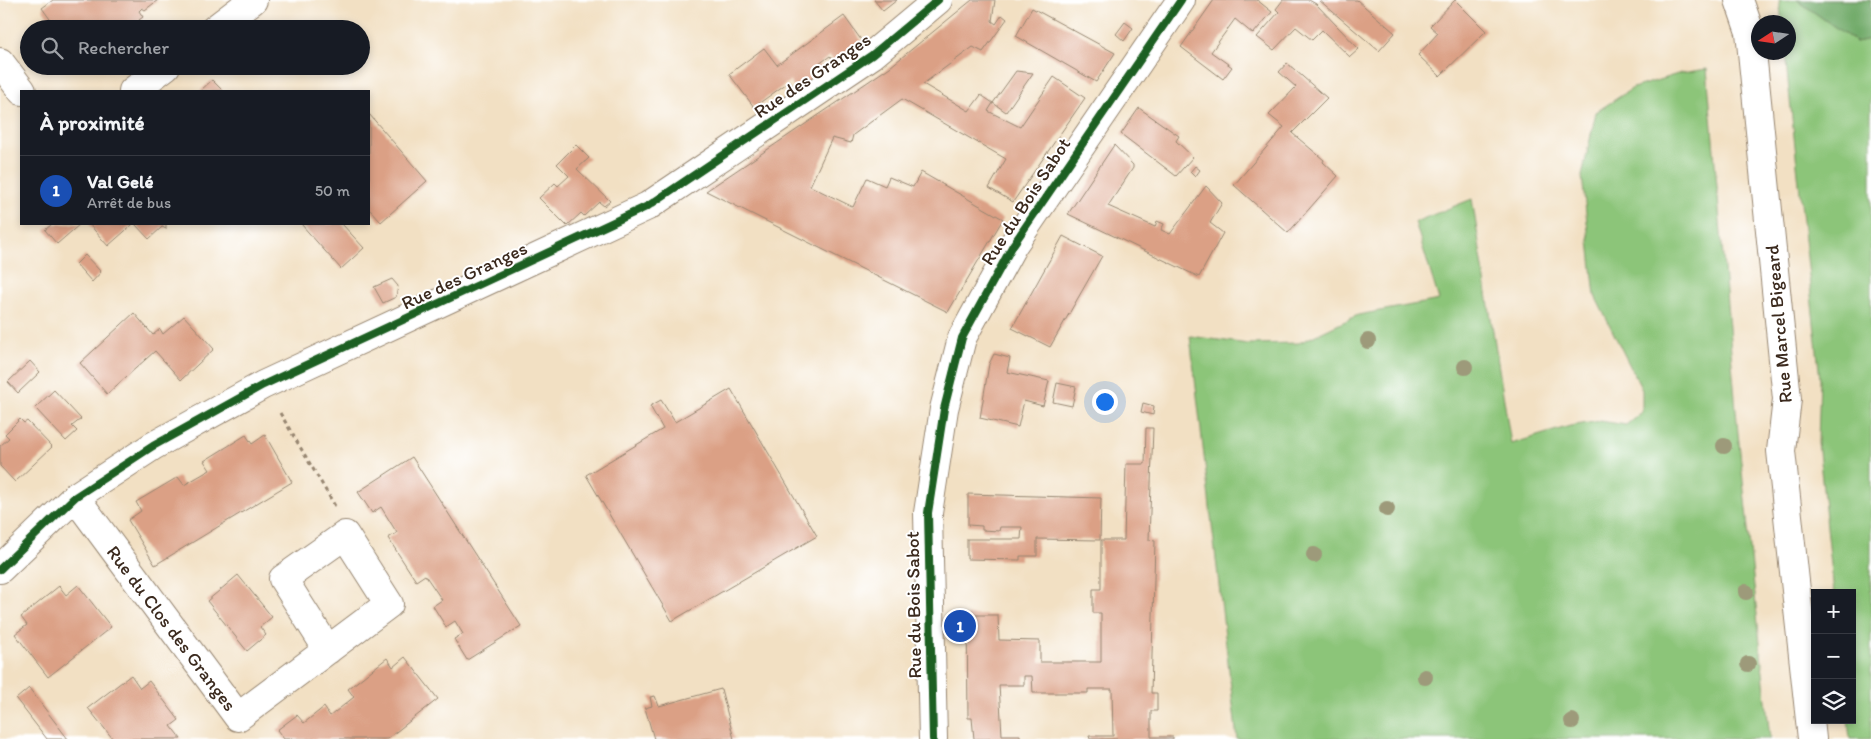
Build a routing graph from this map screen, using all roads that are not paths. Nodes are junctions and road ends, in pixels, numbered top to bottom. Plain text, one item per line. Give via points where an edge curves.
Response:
1 (253, 0) edge
2 (938, 0) edge
3 (1181, 0) edge
4 (1739, 0) edge
5 (227, 20) edge
6 (0, 62) edge
7 (154, 75) edge
8 (21, 90) edge
9 (134, 90) edge
10 (75, 497) junction
11 (0, 569) edge
12 (328, 650) junction
13 (933, 739) edge
14 (1812, 739) edge

1 - 5 street
2 - 10 street, Rue des Granges via 872,55 648,206 263,386 153,446
3 - 13 street, Rue du Bois Sabot via 1012,245 962,338 944,409 928,514
4 - 14 street, Rue Marcel Bigeard via 1750,32 1787,399 1781,452
6 - 8 street
7 - 9 street
10 - 11 street, Rue des Granges
10 - 12 street, Rue du Clos des Granges via 238,718
12 - 12 street, Rue du Clos des Granges via 389,604 345,535 283,579

